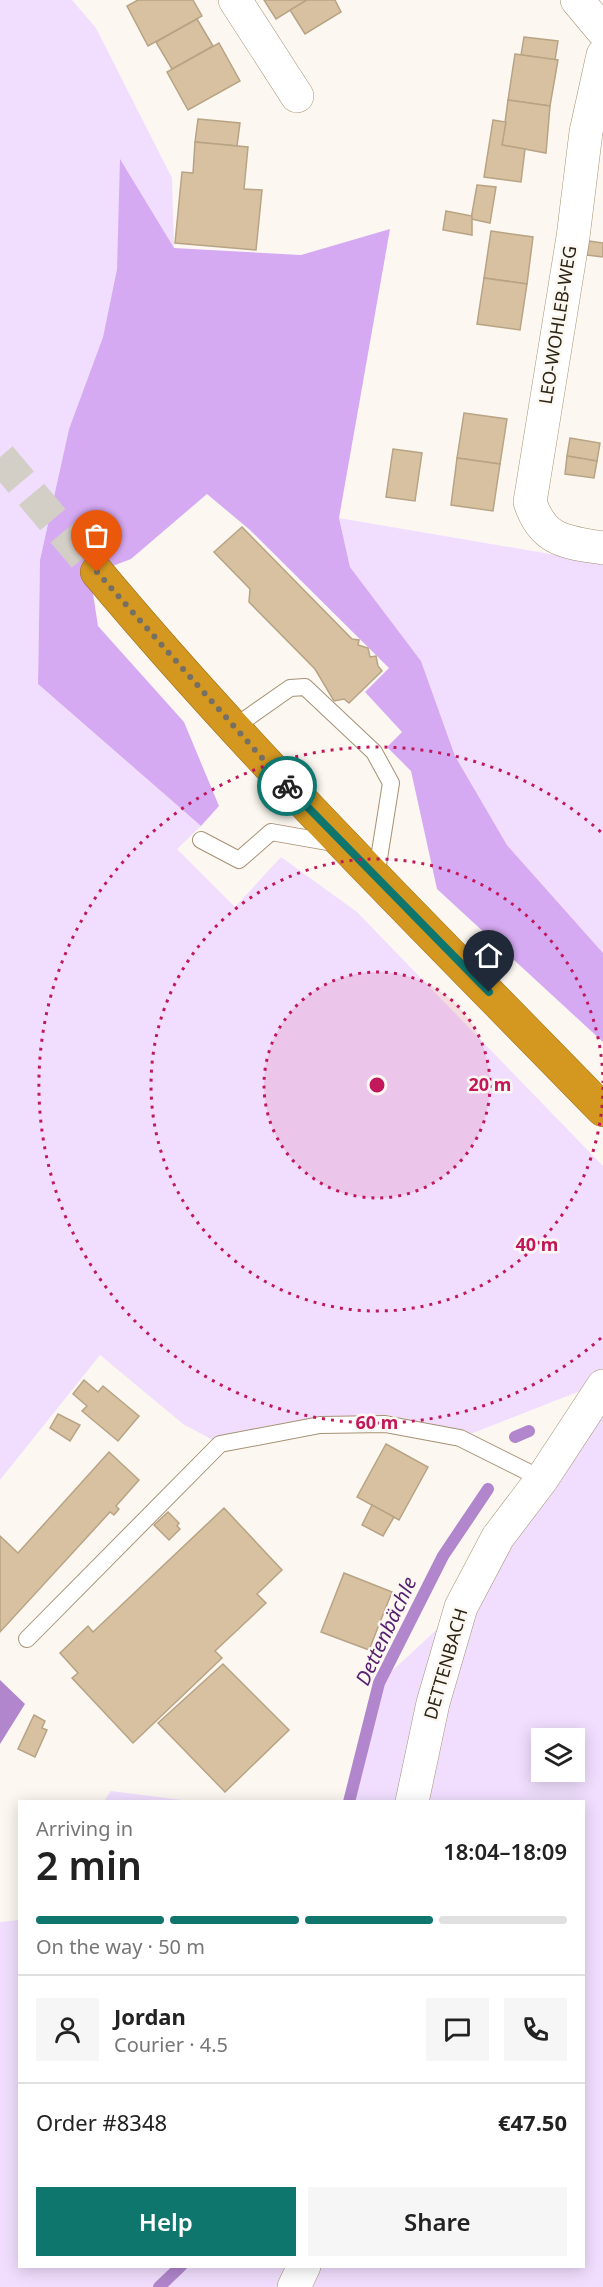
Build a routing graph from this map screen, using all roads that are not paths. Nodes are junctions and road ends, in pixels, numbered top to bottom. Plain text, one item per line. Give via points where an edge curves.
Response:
1 (235, 0) edge
2 (577, 0) edge
3 (603, 31) edge
4 (603, 55) edge
5 (297, 96) dead end
6 (603, 548) edge
7 (97, 572) tunnel mouth
8 (233, 728) junction
9 (201, 840) dead end
10 (345, 846) junction
11 (376, 877) junction
12 (603, 1110) edge
13 (603, 1386) edge
14 (542, 1479) junction
15 (27, 1639) dead end
16 (412, 1800) edge
17 (303, 2268) edge
18 (294, 2287) edge

1 - 5 street
2 - 3 street
4 - 6 street, LEO-WOHLEB-WEG via 586,132 530,502 535,516 558,540
7 - 8 highway
8 - 10 highway
8 - 11 lane via 290,688 305,687 374,752 391,783
9 - 10 lane via 239,860 271,832
10 - 11 highway
11 - 12 highway
13 - 14 street, DETTENBACH
14 - 15 lane via 460,1438 385,1424 320,1425 220,1444
14 - 16 street, DETTENBACH via 498,1537 461,1607 433,1703
17 - 18 street

